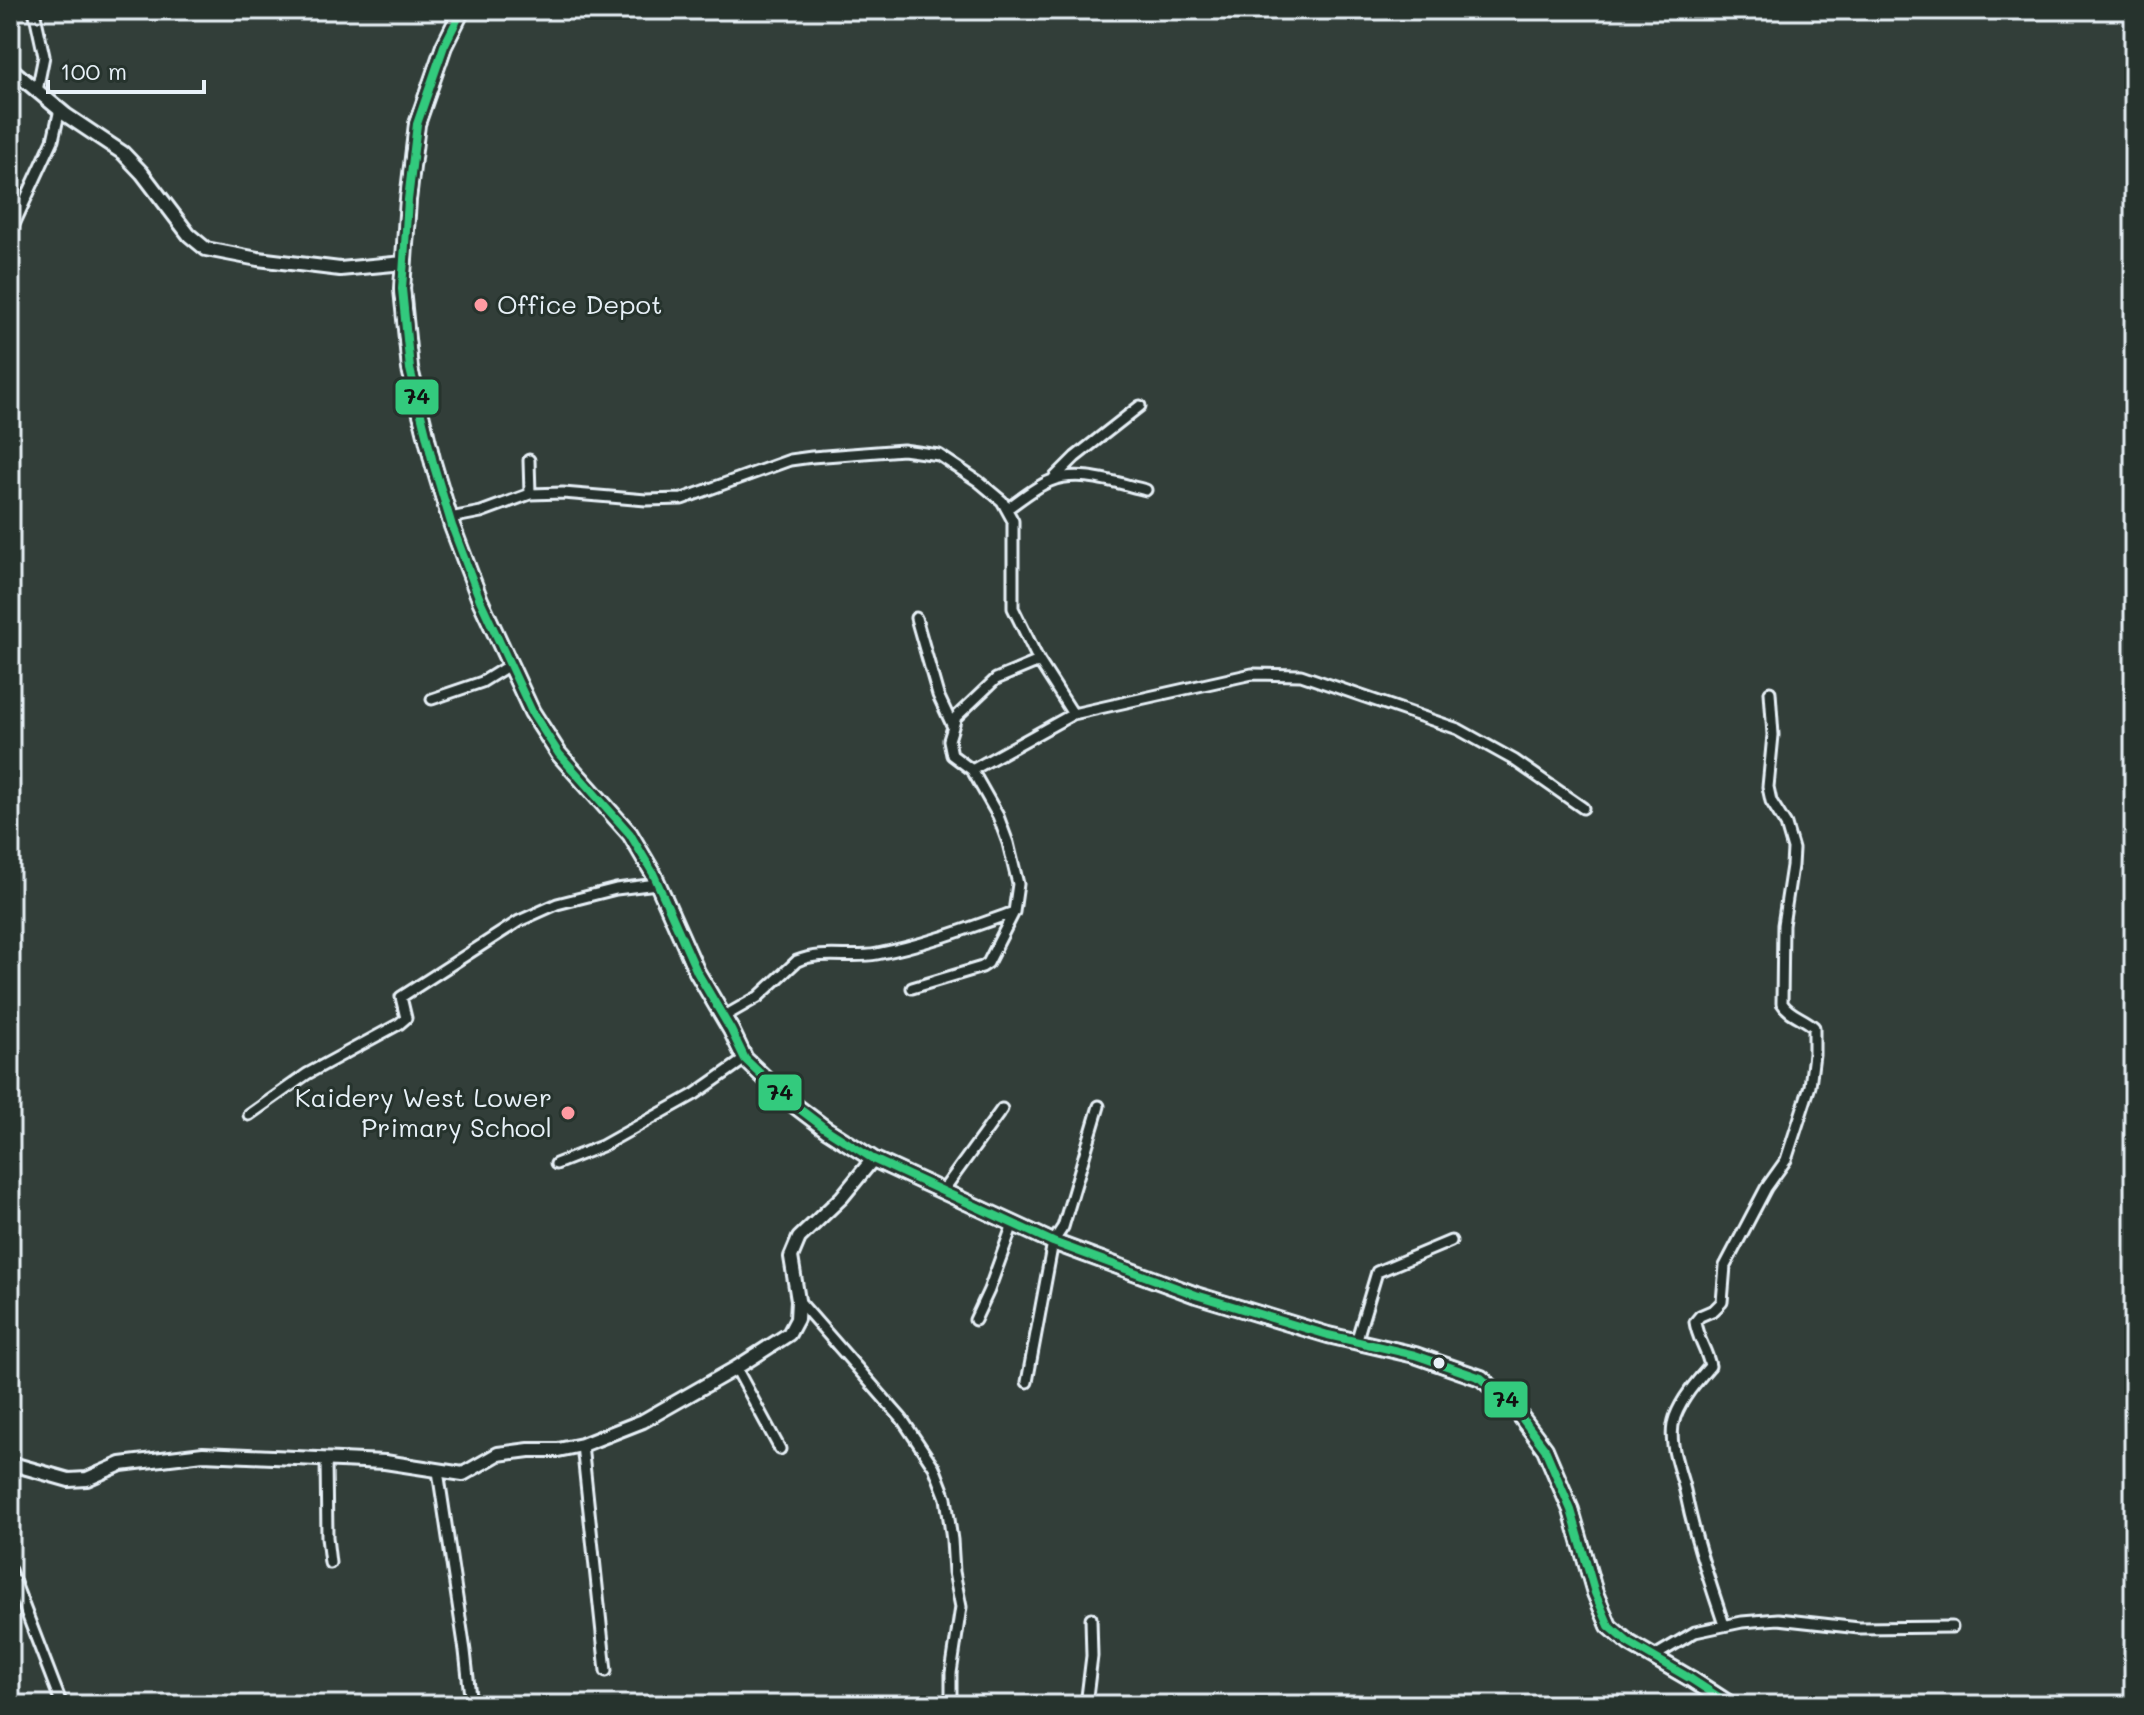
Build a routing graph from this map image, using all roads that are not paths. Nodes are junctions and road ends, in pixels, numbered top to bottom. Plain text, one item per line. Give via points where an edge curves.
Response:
1 (34, 10) edge
2 (462, 10) edge
3 (10, 68) edge
4 (37, 91) junction
5 (60, 109) junction
6 (10, 233) edge
7 (404, 263) junction
8 (1140, 406) dead end
9 (529, 460) dead end
10 (1052, 480) junction
11 (1146, 490) dead end
12 (530, 494) junction
13 (1007, 509) junction
14 (450, 518) junction
15 (916, 618) dead end
16 (1039, 661) junction
17 (511, 664) junction
18 (1770, 692) dead end
19 (432, 699) dead end
20 (1073, 714) junction
21 (953, 727) junction
22 (972, 770) junction
23 (1583, 808) dead end
24 (657, 884) junction
25 (1014, 912) junction
26 (912, 988) dead end
27 (723, 1017) junction
28 (745, 1059) junction
29 (1099, 1106) dead end
30 (1002, 1109) dead end
31 (249, 1115) dead end
32 (873, 1159) junction
33 (556, 1164) dead end
34 (942, 1192) junction
35 (1013, 1224) junction
36 (1451, 1241) dead end
37 (1053, 1242) junction
38 (798, 1300) junction
39 (975, 1320) dead end
40 (1356, 1342) junction
41 (736, 1368) junction
42 (1027, 1382) dead end
43 (582, 1445) junction
44 (780, 1449) dead end
45 (326, 1460) junction
46 (10, 1466) edge
47 (438, 1471) junction
48 (330, 1563) dead end
49 (10, 1570) edge
50 (1091, 1618) dead end
51 (1724, 1625) junction
52 (1952, 1627) dead end
53 (1653, 1657) junction
54 (606, 1671) dead end
55 (62, 1705) edge
56 (471, 1705) edge
57 (951, 1705) edge
58 (1086, 1705) edge
59 (1731, 1705) edge

1 - 4 street via 44,56
2 - 7 main road via 417,124
3 - 4 street
4 - 5 street
5 - 6 street via 53,140
5 - 7 street via 123,153 206,249 340,269
7 - 14 main road via 410,369
8 - 10 street
9 - 12 street
10 - 11 street via 1087,476
10 - 13 street
12 - 13 street via 682,499 790,460 903,450 939,455
12 - 14 street
13 - 16 street via 1013,521 1013,608
14 - 17 main road
15 - 21 street
16 - 20 street
16 - 21 street via 996,679 956,717
17 - 19 street via 482,682
17 - 24 main road via 532,712 559,754 630,834
18 - 51 street via 1768,787 1793,849 1783,925 1782,1003 1814,1027 1814,1054 1810,1086 1786,1160 1725,1266 1722,1302 1695,1322 1710,1366 1674,1419 1674,1454
20 - 22 street
20 - 23 street via 1252,674 1301,675 1458,729
21 - 22 street via 952,755
22 - 25 street via 1008,843 1018,884
24 - 27 main road
24 - 31 street via 557,904 519,921 401,997 406,1018 399,1024 307,1074
25 - 26 street via 988,963
25 - 27 street via 875,955 805,958 758,997
27 - 28 main road
28 - 32 main road via 789,1101
28 - 33 street via 602,1146
29 - 37 street via 1063,1227
30 - 34 street
32 - 34 main road
32 - 38 street via 799,1238 791,1257
34 - 35 main road
35 - 37 main road
35 - 39 street
36 - 40 street via 1377,1272
37 - 40 main road via 1196,1295
37 - 42 street
38 - 41 street via 789,1334
38 - 57 street via 902,1419 942,1487 961,1607
40 - 53 main road via 1481,1378 1513,1406 1545,1449 1609,1626
41 - 43 street via 643,1421
41 - 44 street
43 - 47 street via 498,1454 463,1474
43 - 54 street
45 - 46 street via 203,1454 121,1464 87,1479 69,1480
45 - 47 street
45 - 48 street
47 - 56 street
49 - 55 street
50 - 58 street
51 - 52 street via 1778,1619 1859,1628
51 - 53 street via 1695,1632
53 - 59 main road

